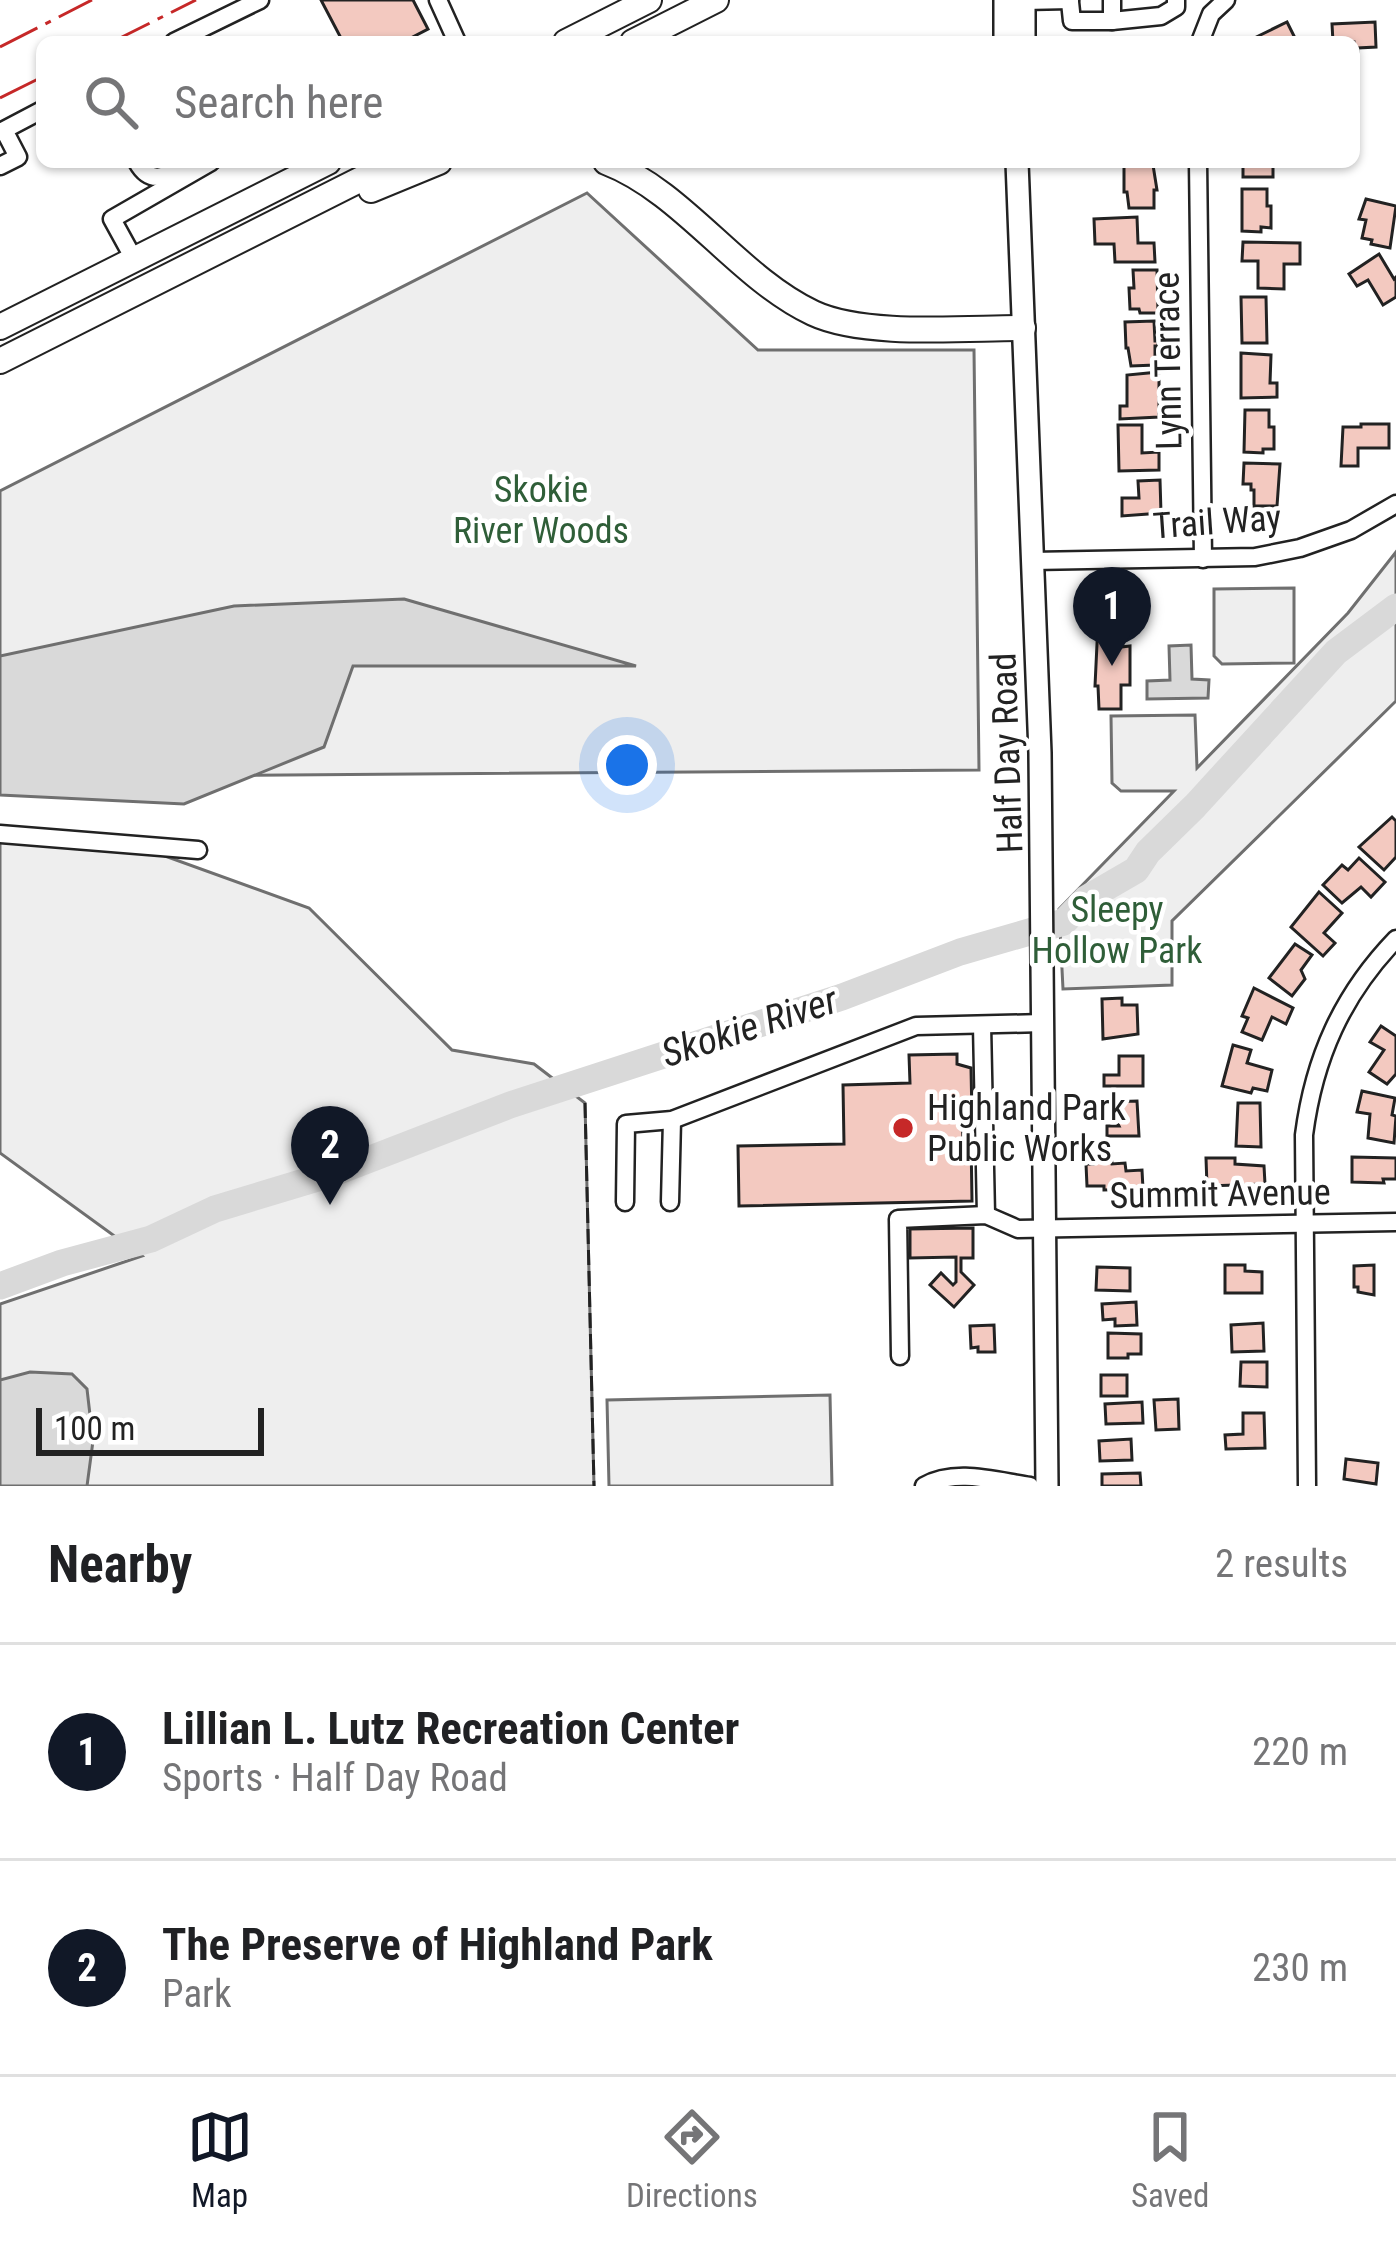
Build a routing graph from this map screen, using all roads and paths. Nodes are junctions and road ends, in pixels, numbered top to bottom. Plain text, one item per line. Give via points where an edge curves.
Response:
1 (260, 0) edge
2 (438, 0) edge
3 (649, 0) edge
4 (716, 0) edge
5 (1004, 0) edge
6 (1112, 0) edge
7 (1176, 0) edge
8 (1226, 0) edge
9 (1024, 1) edge
10 (1070, 1) edge
11 (1112, 21) junction
12 (187, 36) edge
13 (454, 36) edge
14 (578, 36) edge
15 (645, 36) edge
16 (1005, 36) edge
17 (1024, 36) edge
18 (1202, 36) edge
19 (36, 113) edge
20 (0, 166) edge
21 (140, 168) edge
22 (176, 168) edge
23 (201, 168) edge
24 (316, 168) edge
25 (382, 168) edge
26 (425, 168) edge
27 (618, 168) edge
28 (1017, 168) edge
29 (1198, 168) edge
30 (134, 259) junction
31 (186, 267) junction
32 (0, 327) edge
33 (1023, 328) junction
34 (0, 362) edge
35 (1396, 504) edge
36 (1202, 560) junction
37 (1032, 561) junction
38 (0, 834) edge
39 (198, 850) dead end
40 (1396, 939) edge
41 (1043, 1023) junction
42 (982, 1024) junction
43 (672, 1120) junction
44 (625, 1202) dead end
45 (670, 1202) dead end
46 (986, 1215) junction
47 (1396, 1222) edge
48 (1304, 1225) junction
49 (1045, 1229) junction
50 (900, 1356) dead end
51 (924, 1486) edge
52 (1030, 1486) edge
53 (1047, 1486) edge
54 (1307, 1486) edge

1 - 12 street
2 - 13 street
3 - 14 highway
4 - 15 highway
5 - 16 main road
6 - 11 street
7 - 11 street via 1161,16
8 - 18 street
9 - 10 street
9 - 17 main road
10 - 11 street via 1072,21
19 - 20 street via 4,130 18,157
21 - 22 street via 149,178
23 - 30 street via 112,219
24 - 30 highway
25 - 31 highway
26 - 31 highway
27 - 33 highway via 817,315 874,328
28 - 33 main road, Half Day Road
29 - 36 street, Lynn Terrace
30 - 32 highway
31 - 34 highway
33 - 37 main road, Half Day Road
35 - 36 street, Trail Way via 1300,548
36 - 37 street, Trail Way
37 - 41 main road, Half Day Road
38 - 39 street
40 - 48 street via 1359,982 1322,1052 1304,1135
41 - 42 street
41 - 49 main road, Half Day Road
42 - 43 street via 916,1026
42 - 46 street
43 - 44 street via 626,1124
43 - 45 street
46 - 49 street, Summit Avenue via 1018,1229
46 - 50 street, Summit Avenue via 898,1219
47 - 48 street, Summit Avenue
48 - 49 street, Summit Avenue
48 - 54 street
49 - 53 main road, Half Day Road
51 - 52 street via 957,1476

